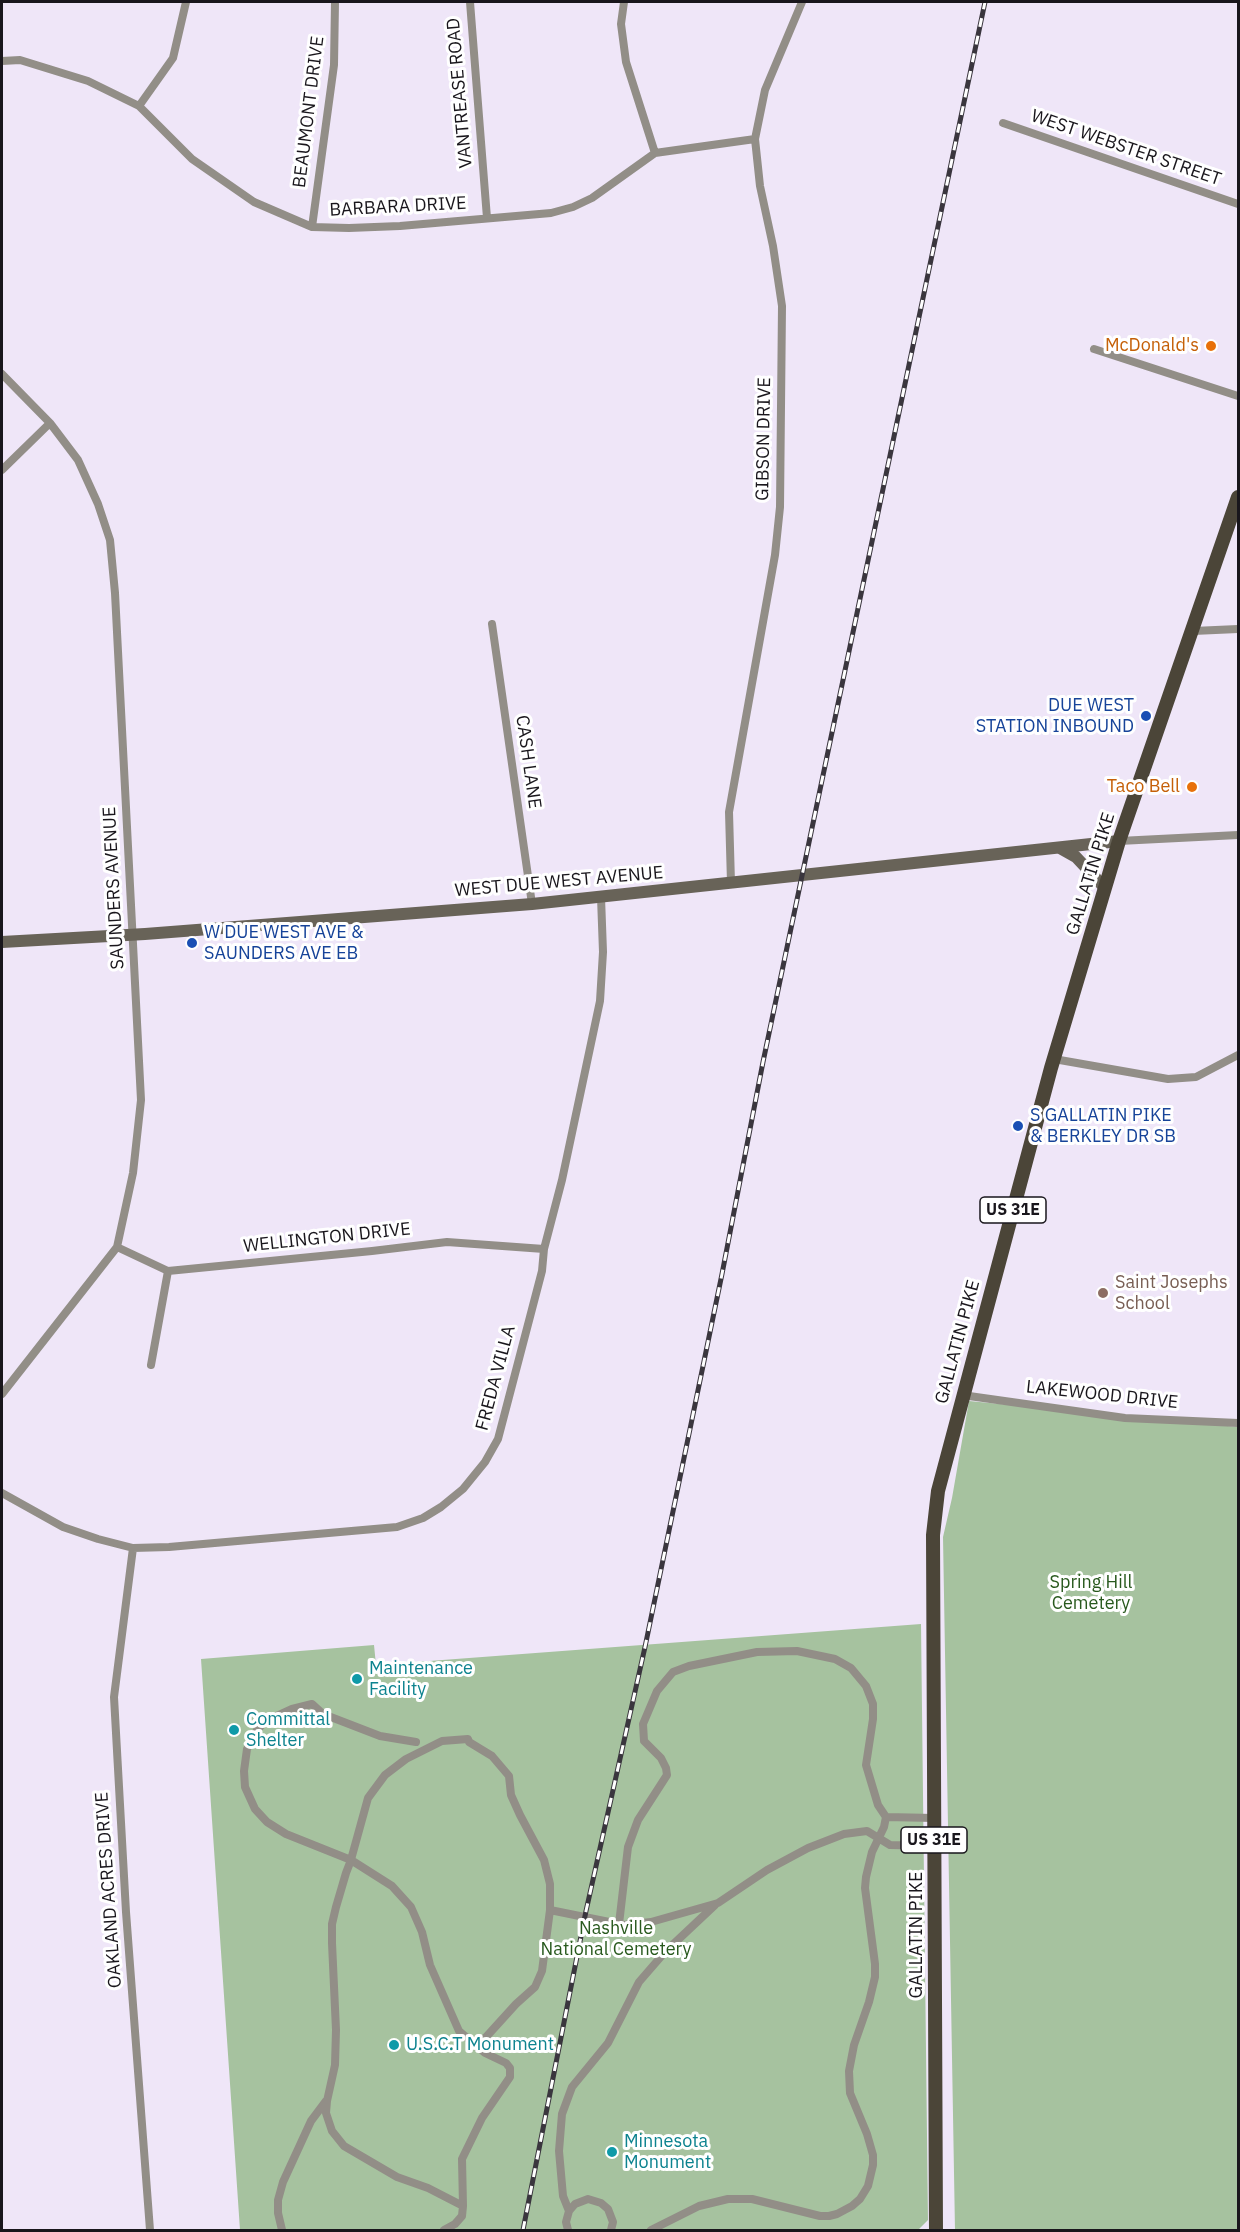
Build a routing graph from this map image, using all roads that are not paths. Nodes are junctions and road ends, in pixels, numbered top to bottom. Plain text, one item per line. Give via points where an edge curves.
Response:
1 (186, 2) edge
2 (335, 2) edge
3 (470, 2) edge
4 (624, 2) edge
5 (802, 2) edge
6 (2, 61) edge
7 (139, 106) junction
8 (1003, 123) dead end
9 (755, 139) junction
10 (655, 153) junction
11 (1239, 204) edge
12 (487, 218) junction
13 (312, 227) junction
14 (1094, 349) dead end
15 (2, 374) edge
16 (1239, 396) edge
17 (50, 423) junction
18 (2, 470) edge
19 (1239, 497) edge
20 (492, 624) dead end
21 (1239, 629) edge
22 (1192, 631) junction
23 (1239, 835) edge
24 (1119, 841) junction
25 (1060, 848) junction
26 (731, 883) junction
27 (1105, 888) junction
28 (601, 897) junction
29 (532, 904) junction
30 (133, 935) junction
31 (2, 942) edge
32 (1239, 1055) edge
33 (1054, 1059) junction
34 (117, 1247) junction
35 (544, 1249) junction
36 (168, 1271) junction
37 (151, 1365) dead end
38 (2, 1394) edge
39 (962, 1395) junction
40 (1239, 1423) edge
41 (2, 1493) edge
42 (133, 1548) junction
43 (416, 1742) dead end
44 (886, 1817) junction
45 (934, 1818) junction
46 (878, 1838) junction
47 (934, 1846) junction
48 (351, 1860) junction
49 (718, 1903) junction
50 (550, 1910) junction
51 (619, 1924) junction
52 (477, 2047) junction
53 (327, 2101) junction
54 (463, 2206) junction
55 (569, 2211) junction
56 (150, 2230) edge
57 (282, 2230) edge
58 (444, 2230) edge
59 (568, 2230) edge
60 (611, 2230) edge
61 (651, 2230) edge
62 (936, 2230) edge

1 - 7 street via 173,58
2 - 13 street, BEAUMONT DRIVE via 334,65
3 - 12 street, VANTREASE ROAD
4 - 10 street via 621,24 626,62
5 - 9 street, GIBSON DRIVE via 765,90
6 - 7 street, BARBARA DRIVE via 20,60 88,81
7 - 13 street, BARBARA DRIVE via 192,159 254,202
8 - 11 street, WEST WEBSTER STREET
9 - 10 street, BARBARA DRIVE
9 - 26 street, GIBSON DRIVE via 782,306 780,507 729,812
10 - 12 street, BARBARA DRIVE via 573,207 551,213
12 - 13 street, BARBARA DRIVE via 380,227
14 - 16 street
15 - 17 street, SAUNDERS AVENUE
17 - 18 street
17 - 30 street, SAUNDERS AVENUE via 78,460 110,540
19 - 22 main road, GALLATIN PIKE / US 31E
20 - 29 street, CASH LANE
21 - 22 street
22 - 24 main road, GALLATIN PIKE / US 31E
23 - 24 street
24 - 25 main road, WEST DUE WEST AVENUE
24 - 27 main road, GALLATIN PIKE / US 31E
25 - 26 main road, WEST DUE WEST AVENUE
25 - 27 main road via 1076,857
26 - 28 main road, WEST DUE WEST AVENUE
27 - 33 main road, GALLATIN PIKE / US 31E
28 - 29 main road, WEST DUE WEST AVENUE
28 - 35 street, FREDA VILLA via 600,1001
29 - 30 main road, WEST DUE WEST AVENUE
30 - 31 main road, WEST DUE WEST AVENUE
30 - 34 street, SAUNDERS AVENUE via 141,1100 133,1173
32 - 33 street via 1196,1077 1168,1079
33 - 39 main road, GALLATIN PIKE / US 31E
34 - 36 street
34 - 38 street, SAUNDERS AVENUE
35 - 36 street, WELLINGTON DRIVE via 447,1242
35 - 42 street, FREDA VILLA via 542,1271 498,1439 463,1489 441,1507 397,1527 204,1546
36 - 37 street
39 - 40 street, LAKEWOOD DRIVE via 1125,1418
39 - 45 main road, GALLATIN PIKE / US 31E via 938,1491 933,1535
41 - 42 street, FREDA VILLA via 63,1527
42 - 56 street, OAKLAND ACRES DRIVE via 114,1697 125,1907
43 - 48 street via 380,1736 323,1714 312,1704 266,1721 257,1730 247,1749 244,1771 245,1787 255,1809 286,1834
44 - 45 street
44 - 46 street
44 - 51 street via 866,1765 873,1704 866,1686 851,1668 835,1659 797,1650 757,1652 673,1672 657,1691 643,1724 644,1741 661,1758 667,1775 638,1820 628,1847
45 - 47 main road, GALLATIN PIKE / US 31E
46 - 47 street via 890,1845
46 - 49 street via 863,1831 830,1838 767,1869
46 - 61 street via 865,1888 875,1977 849,2071 850,2093 873,2155 864,2193 844,2211 829,2216 752,2199 728,2199 693,2209
47 - 62 main road, GALLATIN PIKE / US 31E
48 - 50 street via 368,1798 385,1775 436,1743 468,1739 492,1756 509,1776 511,1795 544,1860 550,1884
48 - 52 street via 393,1886 411,1907 430,1965 459,2031
48 - 53 street via 332,1924 335,2066
49 - 51 street via 639,1924
49 - 55 street via 639,1982 608,2043 572,2087 562,2114 559,2151 563,2196
50 - 51 street
50 - 52 street via 542,1971 535,1987
52 - 54 street via 506,2063 511,2073 462,2159
53 - 54 street via 332,2131 344,2146 397,2177
53 - 57 street via 311,2121 283,2182 278,2200
54 - 58 street via 462,2216
55 - 59 street
55 - 60 street via 579,2202 597,2201 610,2213

